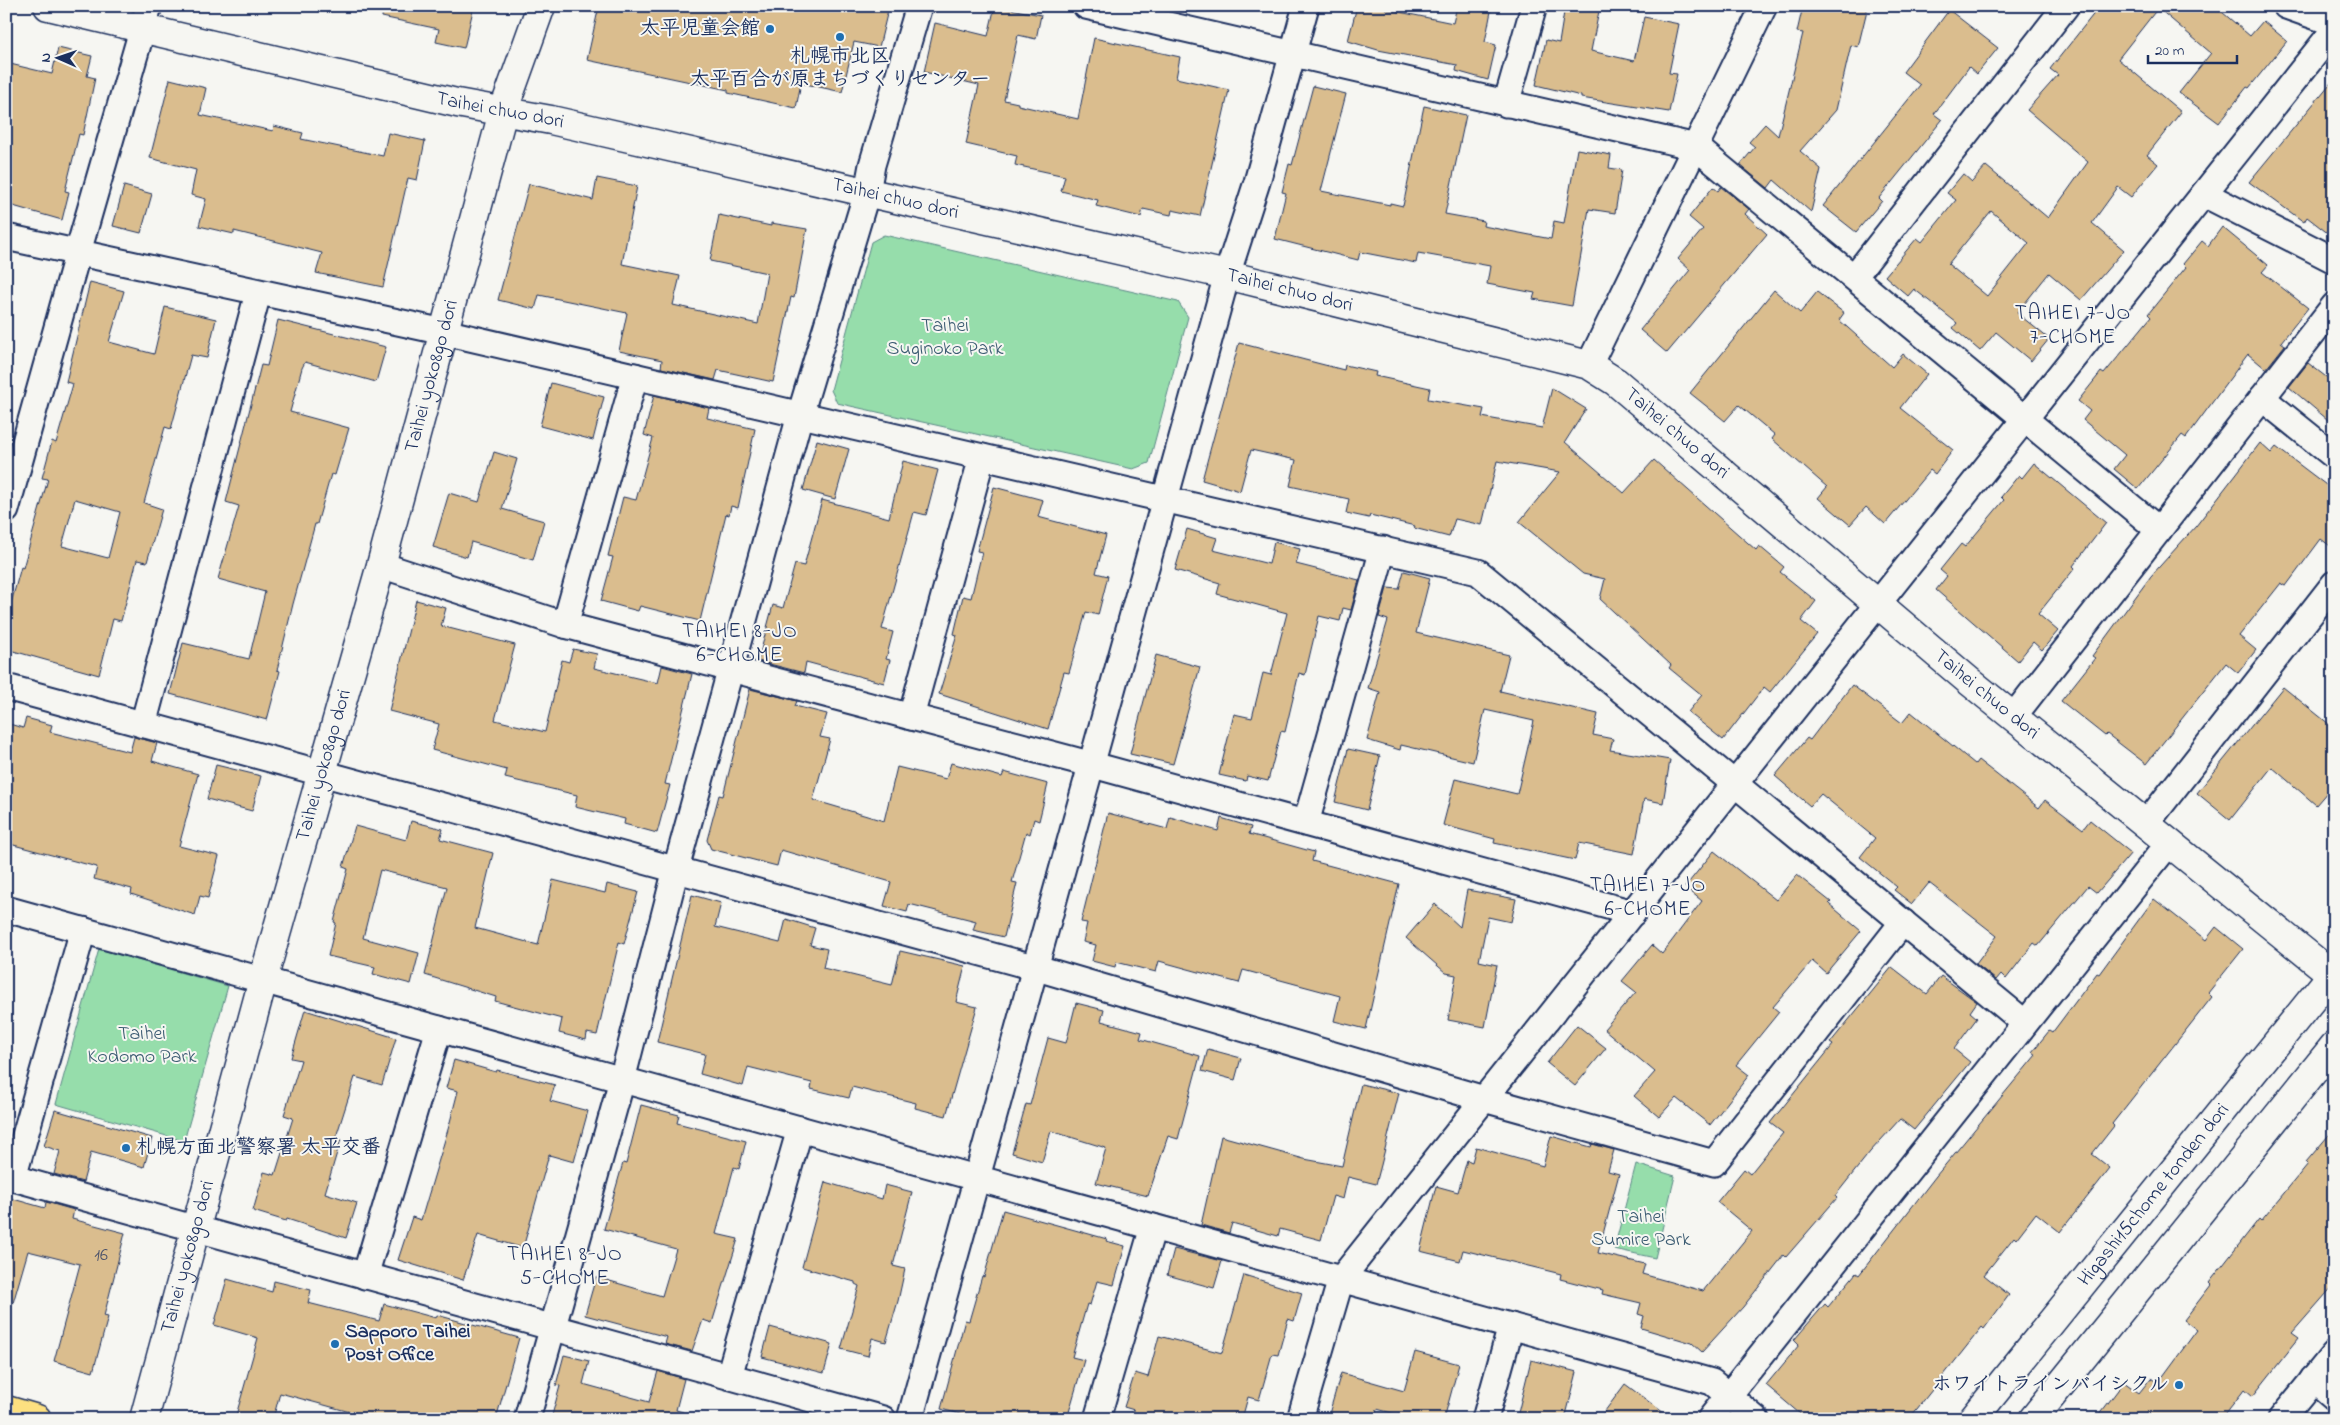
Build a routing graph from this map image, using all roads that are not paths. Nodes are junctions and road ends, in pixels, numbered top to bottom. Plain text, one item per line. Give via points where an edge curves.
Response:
1 (48, 6) edge
2 (541, 6) edge
3 (919, 6) edge
4 (1306, 6) edge
5 (1534, 6) edge
6 (1764, 6) edge
7 (2066, 6) edge
8 (2286, 6) edge
9 (1100, 8) edge
10 (146, 17) edge
11 (2334, 23) edge
12 (2334, 30) edge
13 (1293, 55) junction
14 (1506, 104) junction
15 (503, 112) junction
16 (1696, 147) junction
17 (868, 192) junction
18 (2204, 194) junction
19 (6, 237) edge
20 (78, 252) junction
21 (2334, 260) edge
22 (1228, 275) junction
23 (1854, 277) junction
24 (258, 293) junction
25 (2334, 306) edge
26 (444, 332) junction
27 (1589, 365) junction
28 (635, 376) junction
29 (2262, 398) junction
30 (800, 415) junction
31 (2026, 418) junction
32 (2334, 456) edge
33 (982, 457) junction
34 (1167, 498) junction
35 (6, 510) edge
36 (2159, 530) junction
37 (1383, 550) junction
38 (381, 565) junction
39 (2334, 584) edge
40 (1879, 603) junction
41 (565, 625) junction
42 (731, 669) junction
43 (6, 687) edge
44 (911, 717) junction
45 (2013, 717) junction
46 (143, 725) junction
47 (1093, 765) junction
48 (320, 774) junction
49 (1735, 783) junction
50 (1306, 823) junction
51 (2146, 824) junction
52 (2169, 843) junction
53 (676, 869) junction
54 (6, 909) edge
55 (1632, 913) junction
56 (1903, 922) junction
57 (83, 930) junction
58 (1036, 968) junction
59 (2333, 974) edge
60 (263, 980) junction
61 (2026, 1023) junction
62 (439, 1029) junction
63 (2334, 1046) edge
64 (622, 1080) junction
65 (1484, 1099) junction
66 (800, 1129) junction
67 (10, 1177) edge
68 (978, 1179) junction
69 (1153, 1227) junction
70 (196, 1229) junction
71 (365, 1276) junction
72 (1341, 1280) junction
73 (1511, 1326) junction
74 (552, 1327) junction
75 (2334, 1354) edge
76 (729, 1376) junction
77 (2313, 1379) junction
78 (1729, 1395) junction
79 (2334, 1397) edge
80 (6, 1410) edge
81 (37, 1419) edge
82 (144, 1419) edge
83 (527, 1419) edge
84 (883, 1419) edge
85 (910, 1419) edge
86 (1097, 1419) edge
87 (1300, 1419) edge
88 (1485, 1419) edge
89 (1710, 1419) edge
90 (1756, 1419) edge
91 (1973, 1419) edge
92 (2033, 1419) edge
93 (2281, 1419) edge

1 - 10 street, Taihei chuo dori
2 - 15 street, Taihei yoko8go dori
3 - 17 street via 872,165
4 - 13 street
5 - 14 street
6 - 16 street
7 - 23 street
8 - 11 street
9 - 13 street
10 - 15 street, Taihei chuo dori
10 - 20 street
12 - 18 street
13 - 14 street
13 - 22 street
14 - 16 street
15 - 17 street, Taihei chuo dori
15 - 26 street, Taihei yoko8go dori
16 - 23 street
16 - 27 street
17 - 22 street, Taihei chuo dori
17 - 30 street
18 - 21 street
18 - 31 street
19 - 20 street
20 - 24 street
20 - 35 street
22 - 27 street, Taihei chuo dori
22 - 34 street
23 - 31 street
24 - 26 street
24 - 46 street
25 - 29 street
26 - 28 street
26 - 38 street, Taihei yoko8go dori
27 - 40 street, Taihei chuo dori via 1616,382
28 - 30 street
28 - 41 street
29 - 32 street
29 - 36 street
30 - 33 street
30 - 42 street
31 - 36 street
31 - 40 street
33 - 34 street
33 - 44 street
34 - 37 street
34 - 47 street
36 - 45 street
37 - 49 street via 1478,572
37 - 50 street
38 - 41 street
38 - 48 street, Taihei yoko8go dori
39 - 51 street
40 - 45 street, Taihei chuo dori
40 - 49 street
41 - 42 street
42 - 44 street
42 - 53 street
43 - 46 street
44 - 47 street
45 - 51 street, Taihei chuo dori
46 - 48 street
47 - 50 street
47 - 58 street
48 - 53 street
48 - 60 street, Taihei yoko8go dori
49 - 55 street
49 - 56 street
50 - 55 street
51 - 52 street, Taihei chuo dori
52 - 59 street, Taihei chuo dori
52 - 61 street
53 - 58 street
53 - 64 street
54 - 57 street
55 - 65 street
56 - 61 street
56 - 65 street via 1714,1163
57 - 60 street
57 - 67 street
58 - 65 street
58 - 68 street
59 - 91 street, Higashi15chome tonden dori
60 - 62 street
60 - 70 street, Taihei yoko8go dori
61 - 78 street
62 - 64 street
62 - 71 street
63 - 92 street
64 - 66 street
64 - 74 street
65 - 72 street
66 - 68 street
66 - 76 street
67 - 70 street
68 - 69 street
68 - 85 street
69 - 72 street
69 - 86 street
70 - 71 street
70 - 82 street, Taihei yoko8go dori
71 - 74 street
72 - 73 street
72 - 87 street
73 - 78 street via 1712,1382
73 - 88 street
74 - 76 street
74 - 83 street
75 - 77 street
76 - 84 street
77 - 79 street
77 - 93 street
78 - 89 street
78 - 90 street
80 - 81 main road

